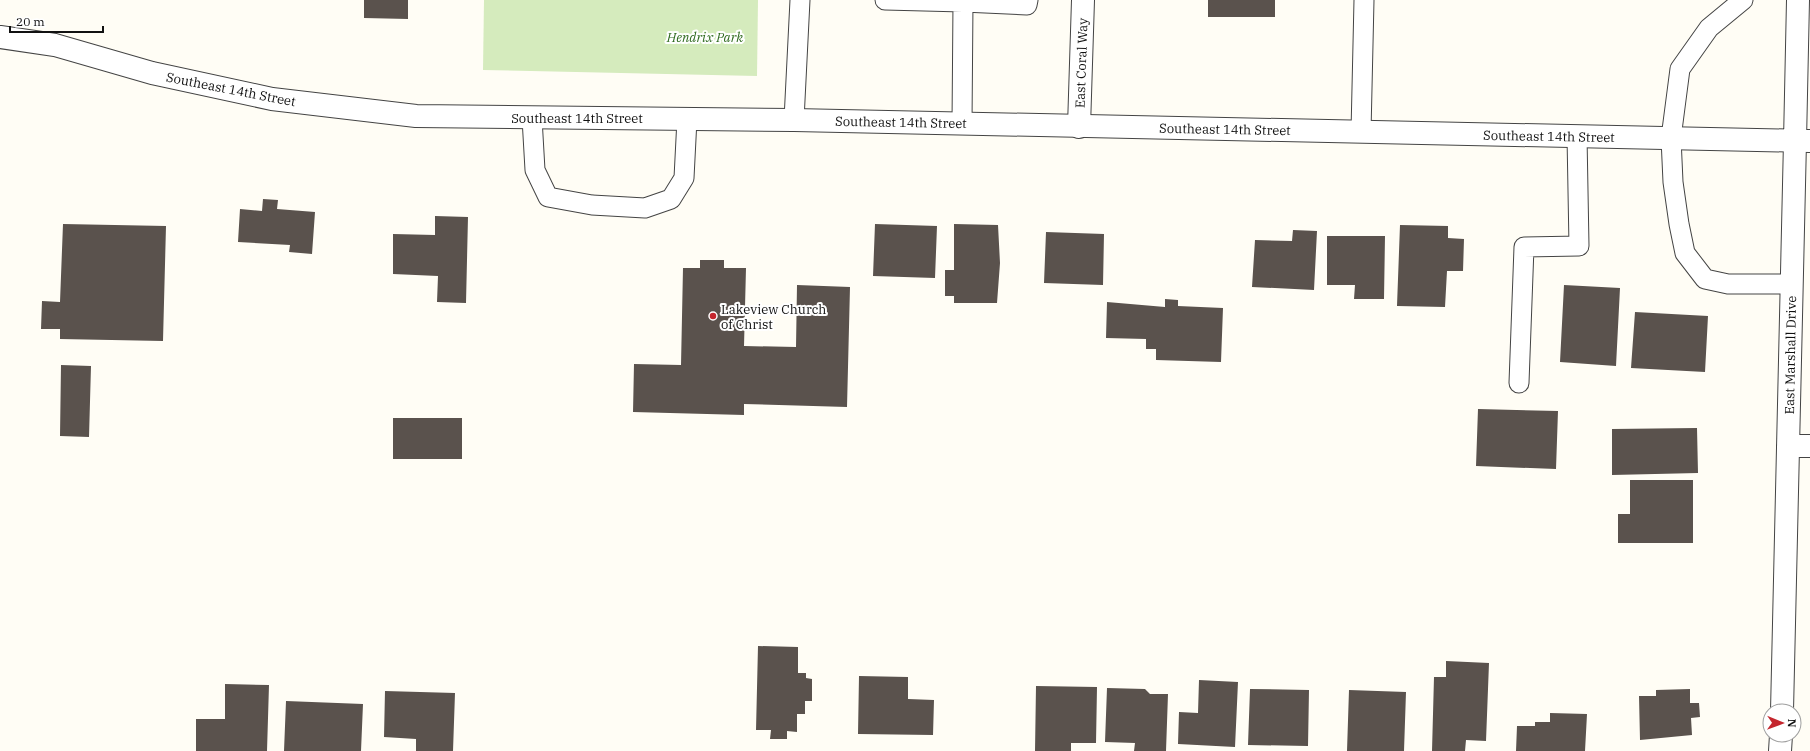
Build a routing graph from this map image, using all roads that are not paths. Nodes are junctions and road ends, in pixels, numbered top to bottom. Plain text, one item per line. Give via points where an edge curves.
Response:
1 (800, 0) edge
2 (885, 0) edge
3 (1028, 0) edge
4 (1083, 0) edge
5 (1364, 0) edge
6 (1743, 0) edge
7 (1798, 0) edge
8 (963, 2) junction
9 (0, 37) edge
10 (532, 118) junction
11 (687, 119) junction
12 (794, 120) junction
13 (962, 124) junction
14 (1079, 127) junction
15 (1361, 132) junction
16 (1577, 136) junction
17 (1671, 138) junction
18 (1802, 141) edge
19 (1791, 284) junction
20 (1519, 383) dead end
21 (1788, 446) junction
22 (1810, 446) edge
23 (1782, 703) edge

1 - 12 lane
2 - 8 lane
3 - 8 lane via 1028,5
4 - 14 street, East Coral Way
5 - 15 lane
6 - 17 lane via 1709,28 1680,69
7 - 18 street, East Marshall Drive
8 - 13 lane
9 - 10 street, Southeast 14th Street via 55,45 152,73 272,99 416,116
10 - 11 street, Southeast 14th Street
10 - 11 lane via 535,170 548,197 592,205 645,208 670,199 684,178
11 - 12 street, Southeast 14th Street
12 - 13 street, Southeast 14th Street
13 - 14 street, Southeast 14th Street
14 - 15 street, Southeast 14th Street
15 - 16 street, Southeast 14th Street
16 - 17 street, Southeast 14th Street
16 - 20 lane via 1579,246 1524,247
17 - 18 street, Southeast 14th Street
17 - 19 lane via 1673,182 1685,253 1705,279 1728,284
18 - 19 street, East Marshall Drive
19 - 21 street, East Marshall Drive
21 - 22 street
21 - 23 street, East Marshall Drive

